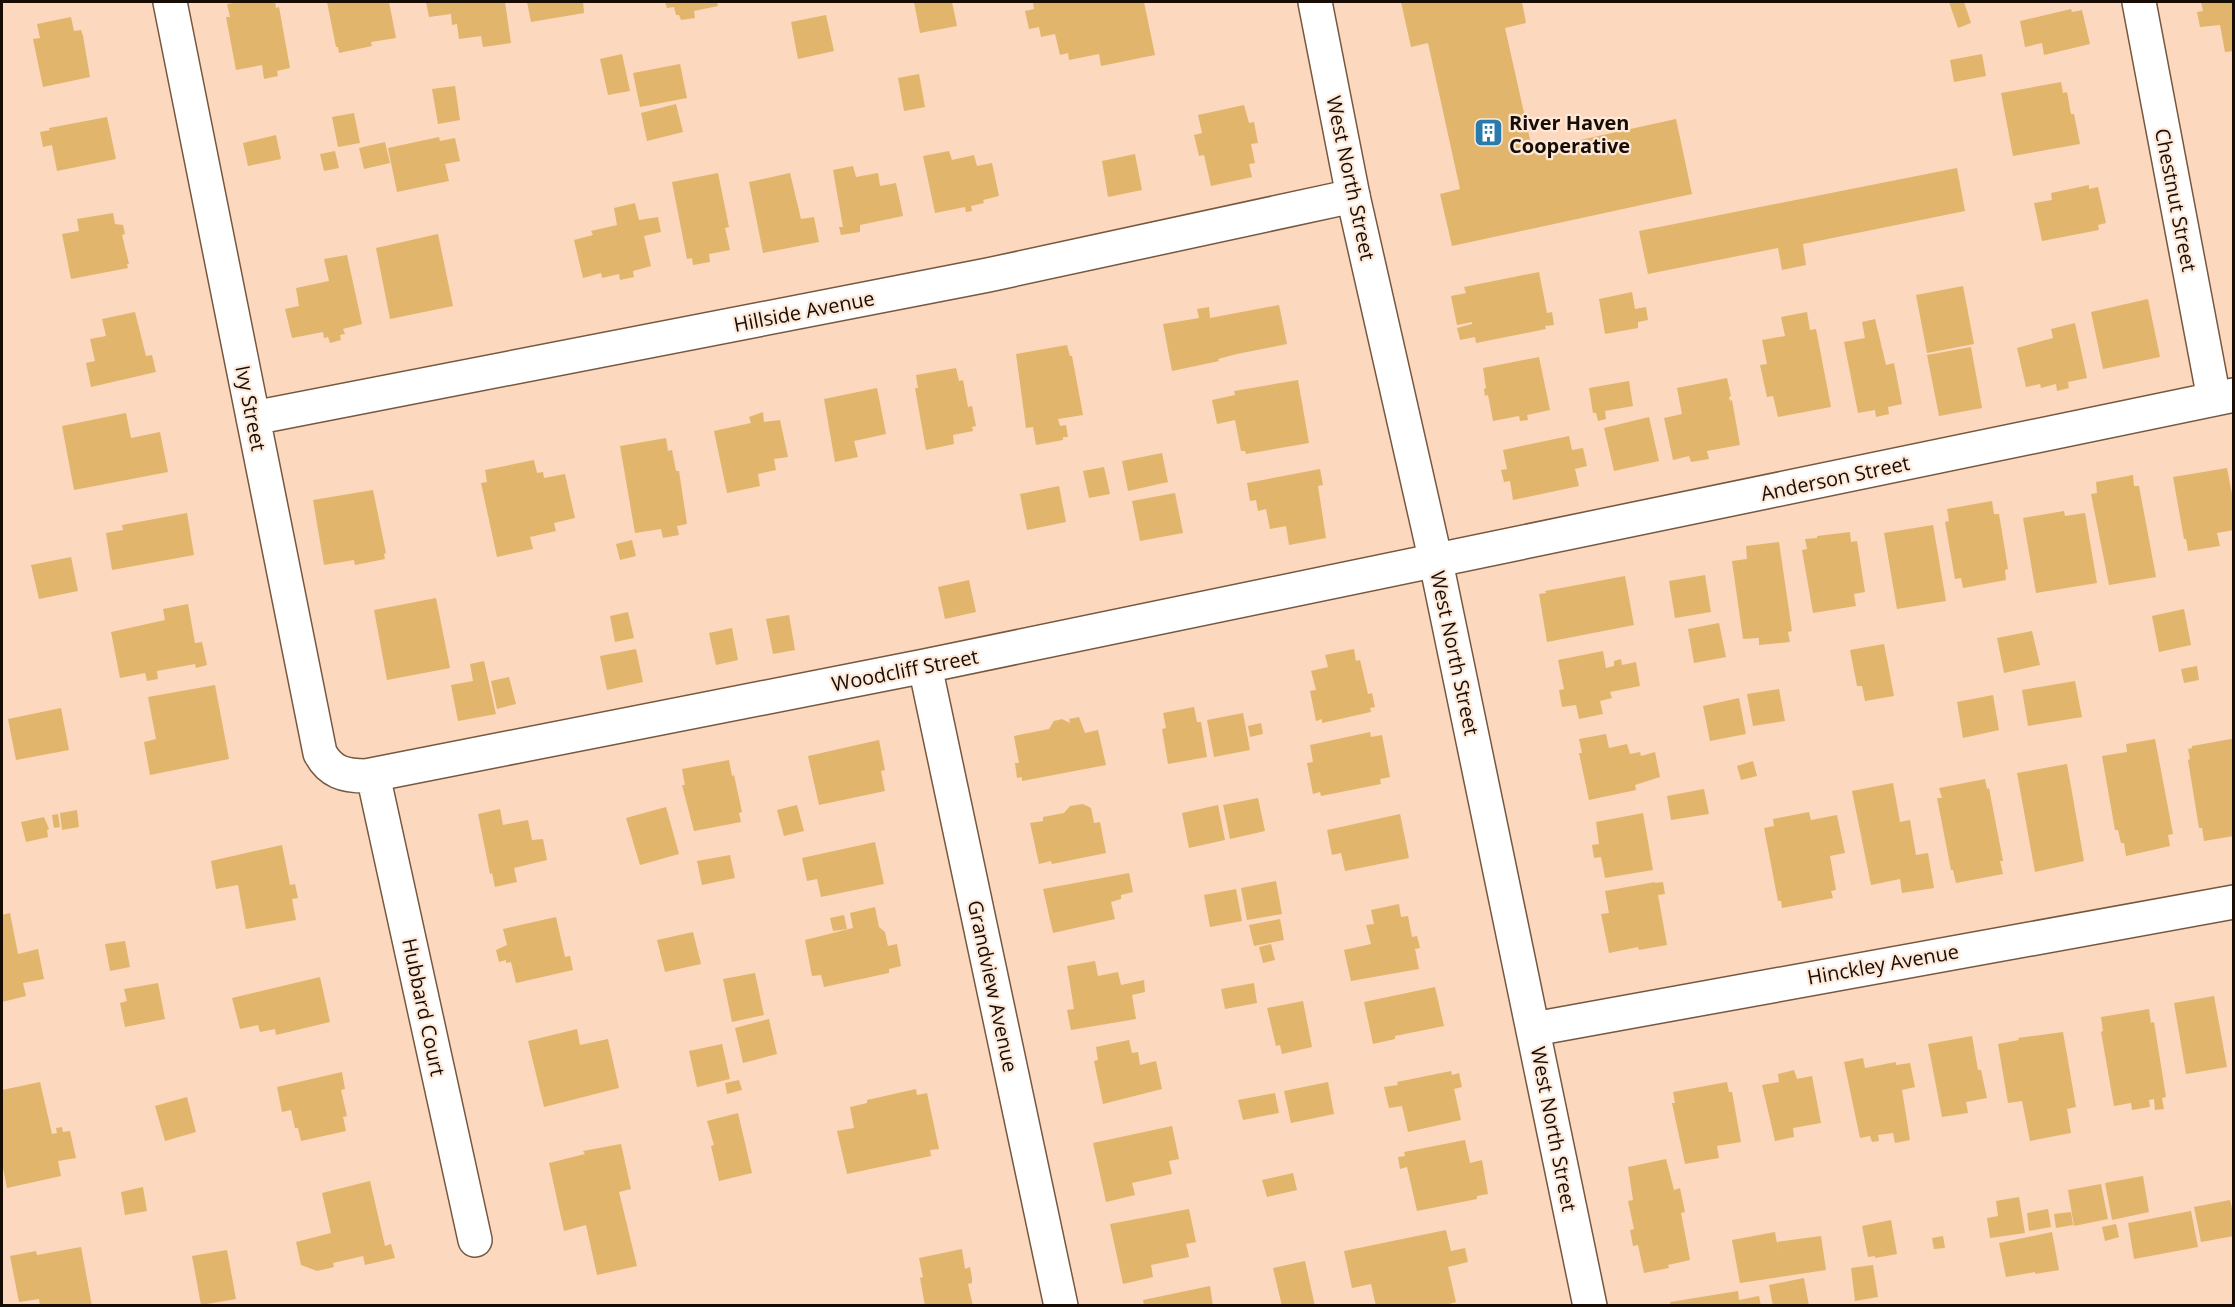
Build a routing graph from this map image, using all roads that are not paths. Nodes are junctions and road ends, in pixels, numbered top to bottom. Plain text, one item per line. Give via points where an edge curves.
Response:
1 (170, 2) edge
2 (1315, 2) edge
3 (2139, 2) edge
4 (1353, 196) junction
5 (2224, 397) edge
6 (253, 418) junction
7 (1436, 562) junction
8 (925, 666) junction
9 (373, 775) junction
10 (2234, 902) edge
11 (1534, 1029) junction
12 (475, 1240) dead end
13 (1062, 1305) edge
14 (1590, 1305) edge

1 - 6 street, Ivy Street
2 - 4 street, West North Street
3 - 5 street, Chestnut Street
4 - 6 street, Hillside Avenue via 988,275
4 - 7 street, West North Street
5 - 7 street, Anderson Street
6 - 9 street, Ivy Street via 320,753 334,771
7 - 8 street, Woodcliff Street
7 - 11 street, West North Street
8 - 9 street, Woodcliff Street
8 - 13 street, Grandview Avenue
9 - 12 street, Hubbard Court
10 - 11 street, Hinckley Avenue
11 - 14 street, West North Street

